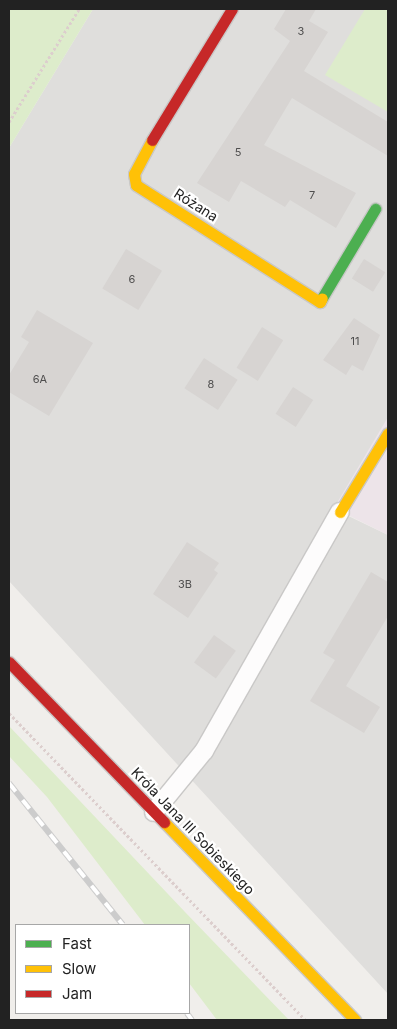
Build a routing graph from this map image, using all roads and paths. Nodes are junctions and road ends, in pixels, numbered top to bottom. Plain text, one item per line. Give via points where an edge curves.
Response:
1 (78, 9) edge
2 (232, 9) edge
3 (9, 122) edge
4 (375, 209) dead end
5 (388, 433) edge
6 (340, 512) joint
7 (9, 662) edge
8 (9, 713) edge
9 (154, 812) junction
10 (305, 1020) edge
11 (354, 1020) edge

1 - 3 path
2 - 4 street, Różana via 140,160 134,174 136,185 320,302
5 - 6 street
6 - 9 lane via 204,750
7 - 9 street, Króla Jana III Sobieskiego
8 - 10 path
9 - 11 street, Króla Jana III Sobieskiego

